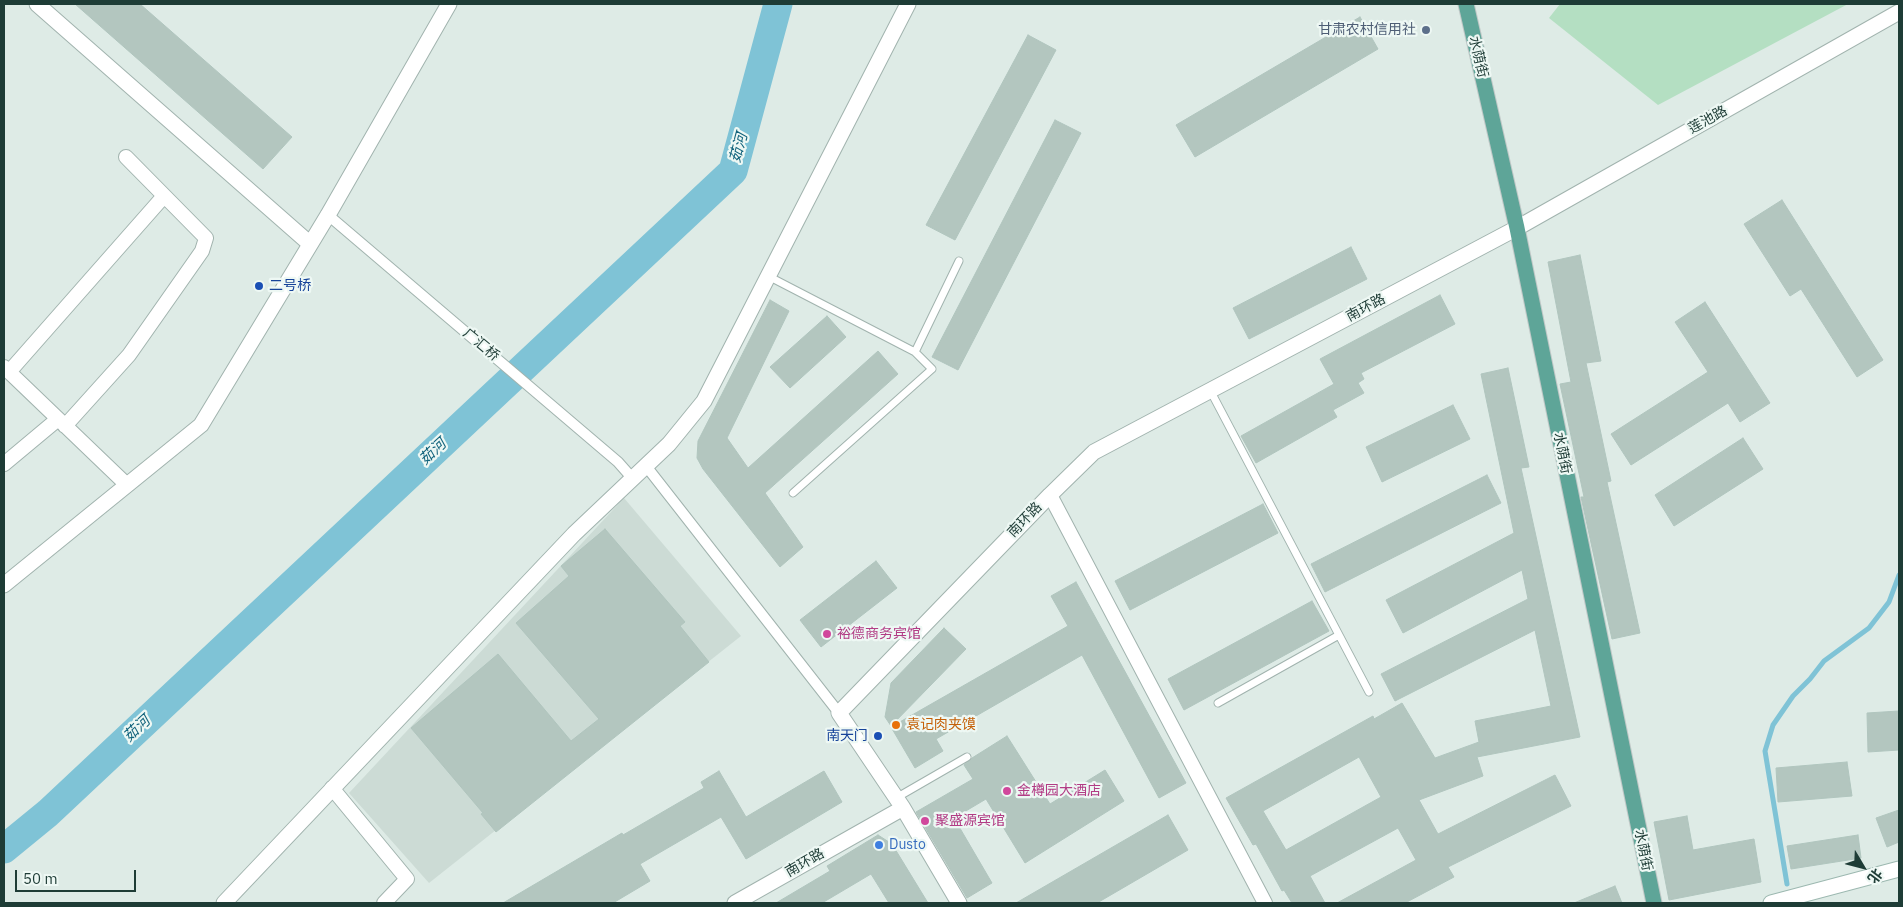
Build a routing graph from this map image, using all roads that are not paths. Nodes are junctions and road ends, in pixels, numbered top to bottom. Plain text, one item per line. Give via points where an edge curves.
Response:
1 (37, 4) edge
2 (449, 4) edge
3 (908, 4) edge
4 (1466, 4) edge
5 (1899, 12) edge
6 (126, 157) dead end
7 (164, 196) junction
8 (328, 215) junction
9 (1517, 228) junction
10 (309, 243) junction
11 (959, 261) dead end
12 (768, 276) junction
13 (915, 352) junction
14 (6, 369) edge
15 (1210, 390) junction
16 (62, 423) junction
17 (4, 464) edge
18 (646, 466) junction
19 (632, 479) junction
20 (127, 485) junction
21 (793, 493) dead end
22 (1050, 495) junction
23 (4, 585) edge
24 (1339, 635) junction
25 (1369, 692) dead end
26 (1218, 703) dead end
27 (838, 713) junction
28 (967, 757) dead end
29 (332, 788) junction
30 (899, 803) junction
31 (1899, 869) edge
32 (224, 903) edge
33 (384, 903) edge
34 (735, 903) edge
35 (959, 903) edge
36 (1265, 903) edge
37 (1654, 903) edge
38 (1771, 903) edge

1 - 10 street
2 - 8 street
3 - 12 street
4 - 9 main road, 水荫街
5 - 9 street, 莲池路
6 - 7 street
7 - 14 street
7 - 16 street via 206,238 202,250 129,355
8 - 10 street
8 - 19 street, 广汇桥 via 618,462
9 - 15 street, 南环路
9 - 37 main road, 水荫街
10 - 20 street via 200,425
11 - 13 lane
12 - 13 lane
12 - 18 street via 704,401 669,444
13 - 21 lane via 932,369
14 - 16 street
15 - 22 street, 南环路 via 1094,452
15 - 24 lane
16 - 17 street
16 - 20 street
18 - 19 street
18 - 27 street
19 - 29 street via 574,534
20 - 23 street
22 - 27 street, 南环路
22 - 36 street
24 - 25 lane
24 - 26 lane
27 - 30 street
28 - 30 lane
29 - 32 street
29 - 33 street via 407,879
30 - 34 street, 南环路
30 - 35 street
31 - 38 street

